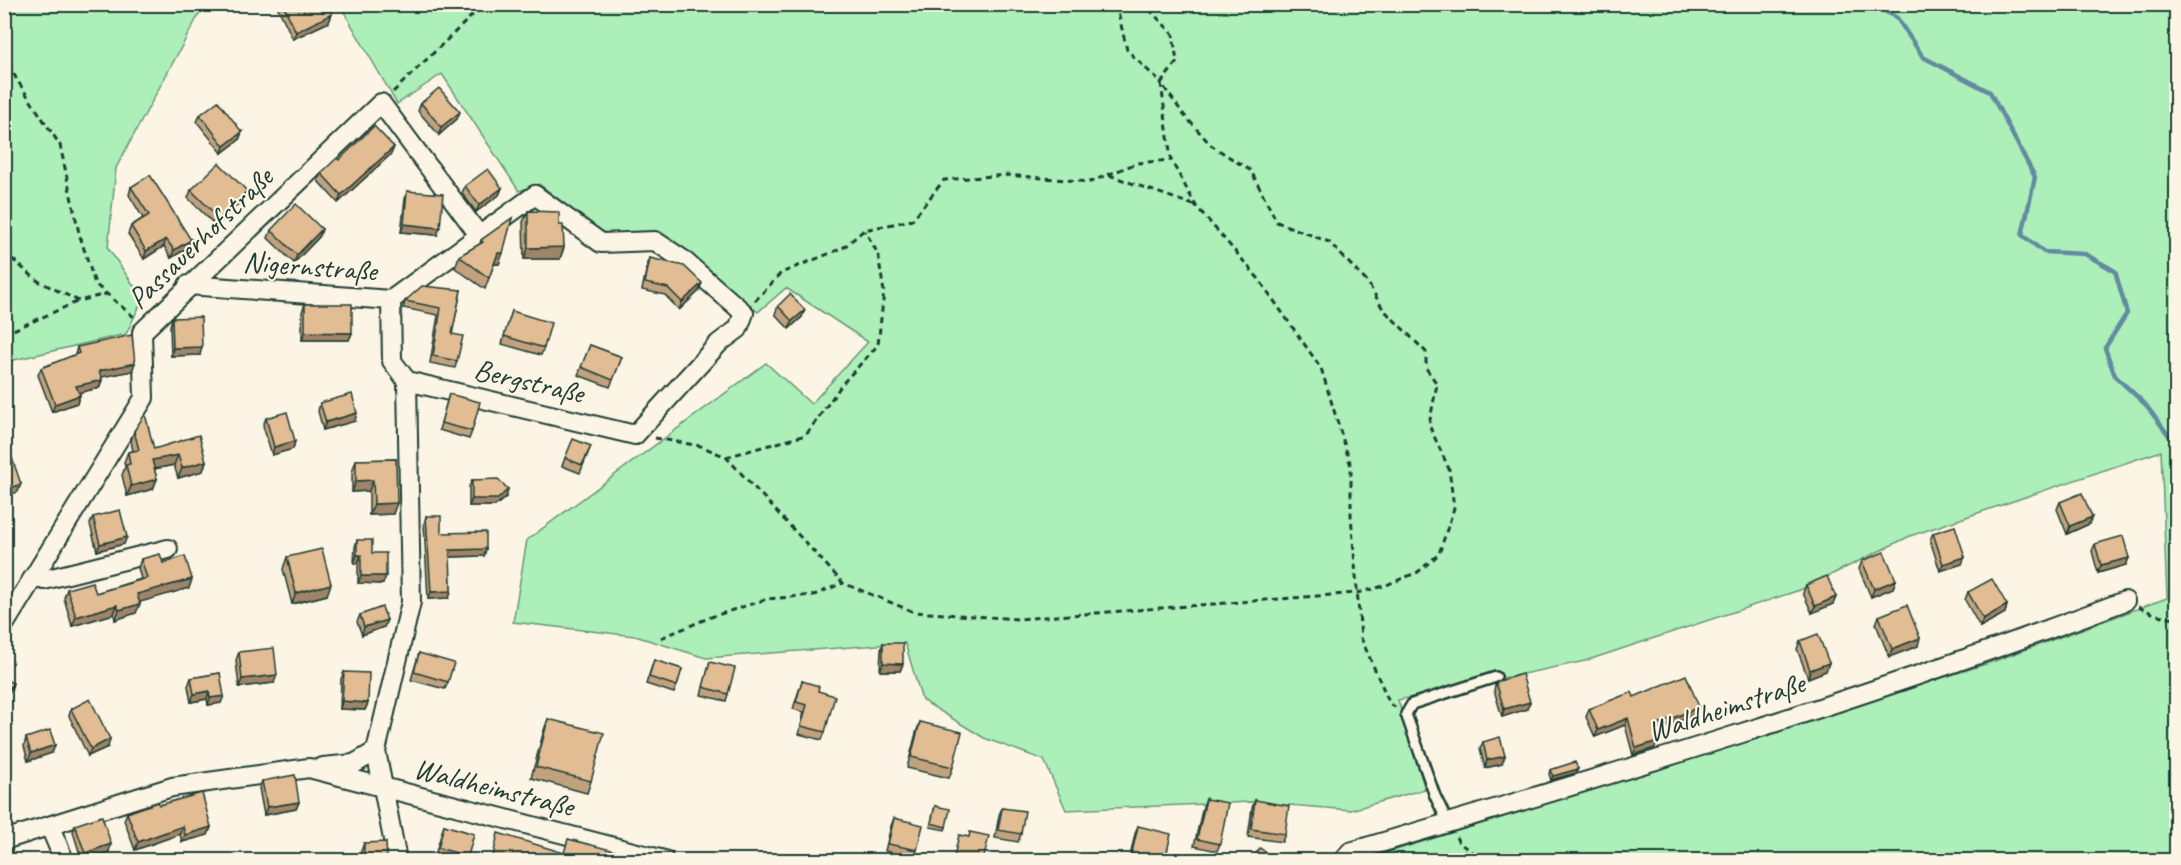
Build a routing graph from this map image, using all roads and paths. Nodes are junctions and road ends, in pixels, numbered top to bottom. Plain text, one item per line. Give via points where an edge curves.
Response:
1 (484, 4) edge
2 (1116, 4) edge
3 (1144, 4) edge
4 (4, 55) edge
5 (1161, 83) junction
6 (381, 104) junction
7 (1171, 160) junction
8 (1108, 175) junction
9 (1196, 206) junction
10 (864, 230) junction
11 (479, 235) junction
12 (4, 252) edge
13 (188, 285) junction
14 (108, 294) junction
15 (391, 300) junction
16 (79, 301) junction
17 (744, 313) junction
18 (142, 332) junction
19 (4, 334) edge
20 (407, 381) junction
21 (636, 435) junction
22 (726, 457) junction
23 (168, 549) dead end
24 (36, 576) junction
25 (843, 583) junction
26 (1357, 593) junction
27 (2125, 601) joint
28 (2176, 618) edge
29 (4, 625) edge
30 (661, 638) dead end
31 (1496, 677) dead end
32 (1406, 714) junction
33 (376, 751) junction
34 (309, 768) junction
35 (383, 788) junction
36 (1448, 823) junction
37 (50, 826) junction
38 (4, 840) edge
39 (653, 859) edge
40 (64, 861) edge
41 (397, 861) edge
42 (1344, 861) edge
43 (1484, 861) edge

1 - 6 path
2 - 5 path via 1127,50
3 - 5 path via 1173,34 1177,62
4 - 14 path via 60,145 79,233 95,284
5 - 7 path
5 - 26 path via 1211,145 1251,171 1277,222 1329,242 1368,284 1383,309 1426,352 1426,368 1437,384 1429,425 1449,469 1454,508 1439,554 1418,572
6 - 11 street
6 - 13 street, Passauerhofstraße
7 - 8 path via 1137,163
7 - 9 path
8 - 9 path
8 - 10 path via 1090,182 1007,175 944,180 912,220
9 - 26 path via 1258,278 1321,368 1351,466
10 - 17 path via 843,248 781,273
10 - 22 path via 878,254 884,292 878,345 843,383 806,435
11 - 15 street, Nigernstraße
11 - 17 street, Nigernstraße via 536,195 601,243 654,241 682,259
12 - 16 path via 38,281
13 - 15 street, Nigernstraße
13 - 18 street, Passauerhofstraße
14 - 16 path
14 - 18 path via 132,313
15 - 20 street via 392,361
16 - 19 path
17 - 21 street via 738,329 719,343
18 - 24 street, Passauerhofstraße via 144,398
20 - 21 street, Bergstraße
20 - 33 street via 411,602
21 - 22 path via 701,446
22 - 25 path
23 - 24 street via 44,580
24 - 29 street, Passauerhofstraße
25 - 26 path via 914,612 1018,619
25 - 30 path via 814,595 767,599
26 - 32 path via 1362,639 1390,704
27 - 28 path via 2157,615
27 - 36 street, Waldheimstraße via 1966,660
31 - 32 lane via 1412,704
32 - 36 lane
33 - 34 street, Waldheimstraße via 354,764
33 - 35 street
34 - 35 street, Waldheimstraße
34 - 37 street, Waldheimstraße via 172,787
35 - 39 street, Waldheimstraße
35 - 41 street
36 - 42 street, Waldheimstraße via 1350,852
36 - 43 path via 1459,843
37 - 38 street, Waldheimstraße
37 - 40 street

